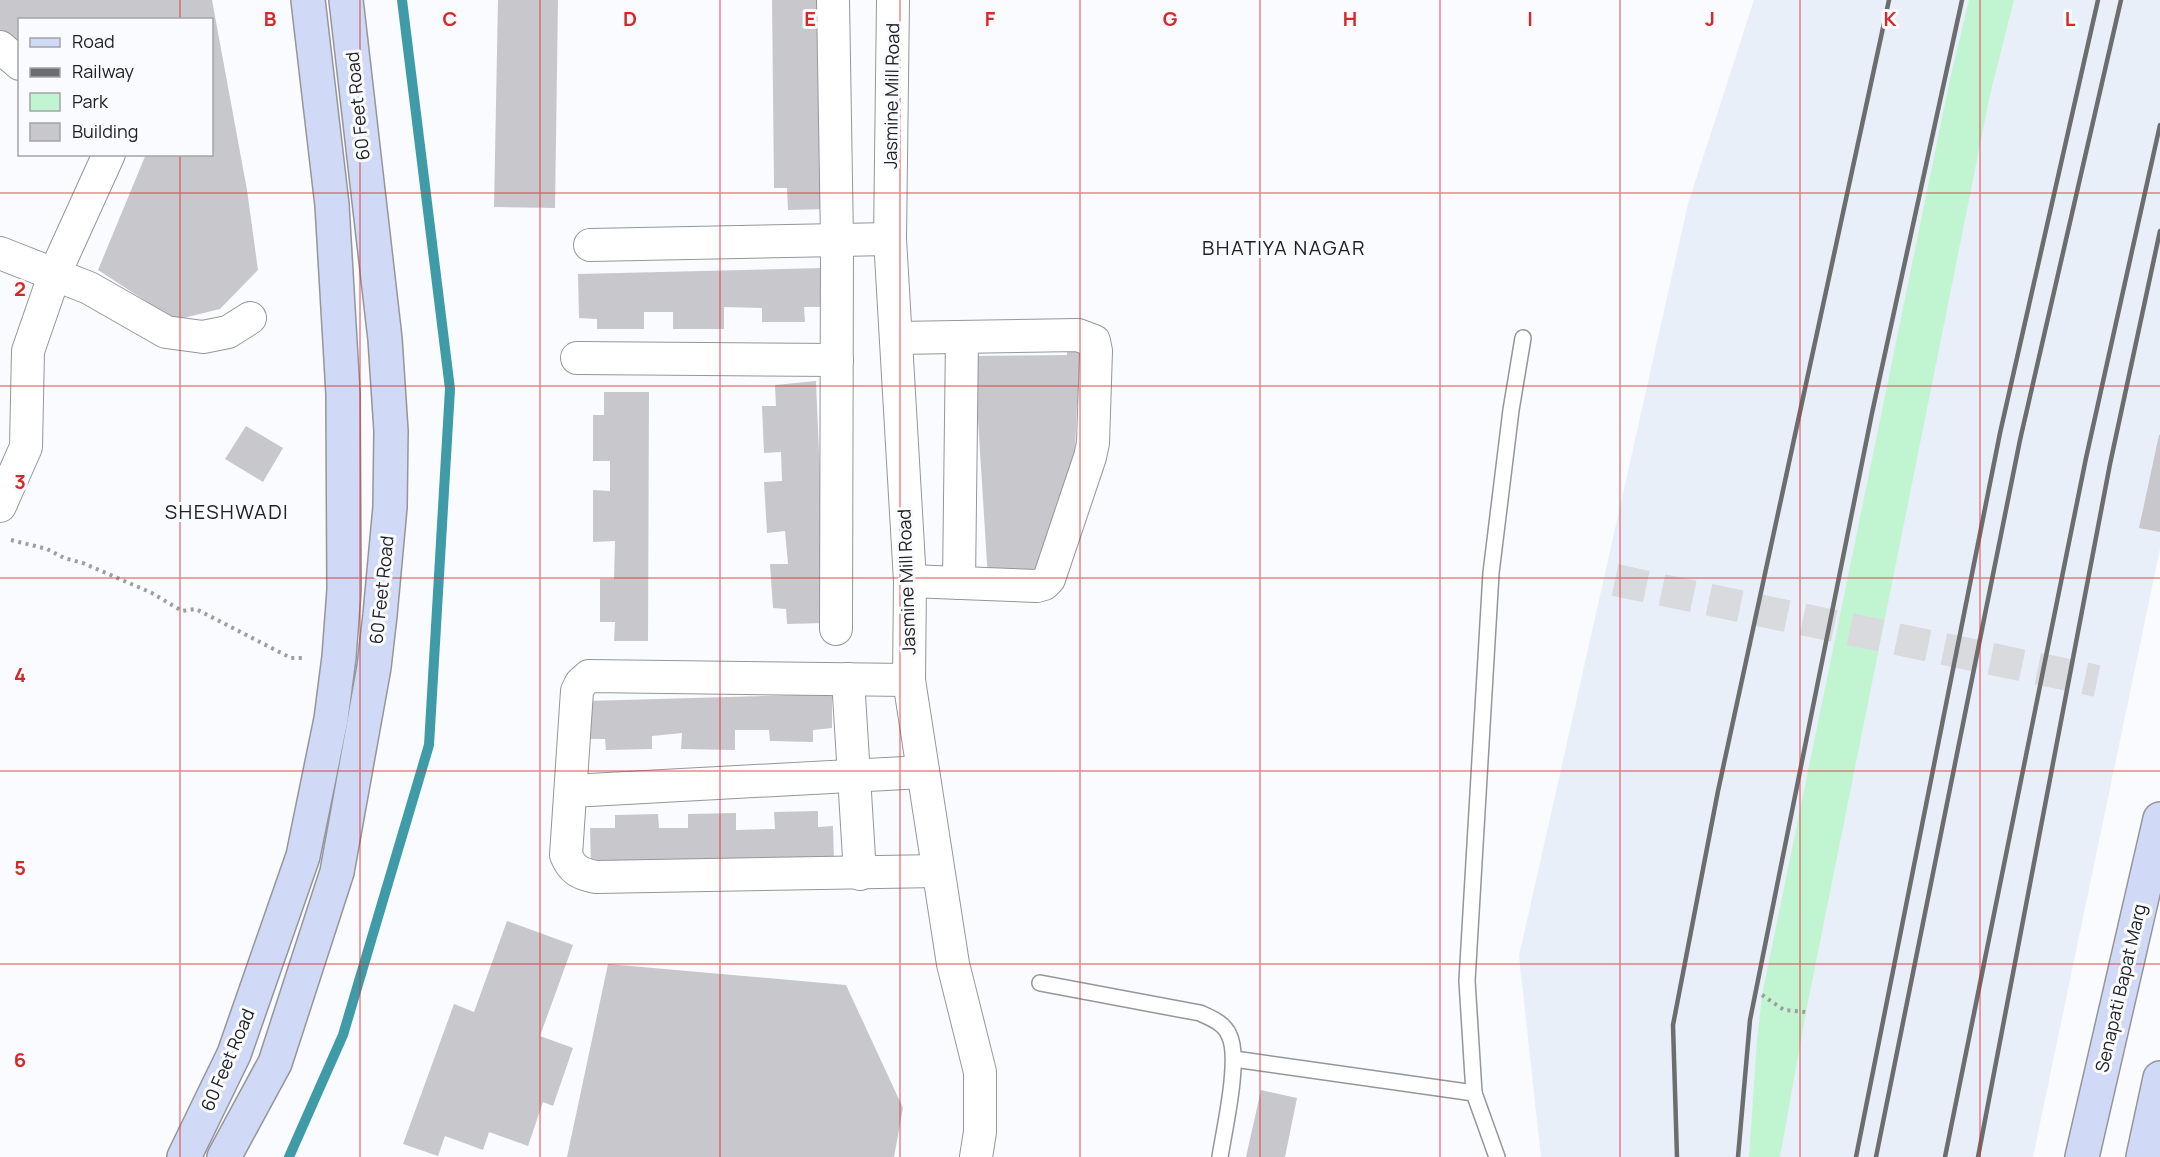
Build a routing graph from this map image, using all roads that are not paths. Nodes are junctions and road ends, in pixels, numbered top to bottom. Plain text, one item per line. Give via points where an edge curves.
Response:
1 (308, 0) edge
2 (346, 0) edge
3 (833, 0) edge
4 (893, 0) edge
5 (0, 48) edge
6 (18, 62) edge
7 (108, 156) edge
8 (890, 239) junction
9 (837, 240) junction
10 (590, 245) dead end
11 (0, 253) edge
12 (55, 273) junction
13 (250, 318) dead end
14 (962, 337) junction
15 (896, 338) junction
16 (1523, 338) dead end
17 (577, 358) dead end
18 (837, 360) junction
19 (0, 506) edge
20 (910, 581) junction
21 (959, 583) junction
22 (836, 629) dead end
23 (848, 679) junction
24 (909, 680) junction
25 (923, 772) junction
26 (854, 776) junction
27 (571, 791) junction
28 (2160, 819) edge
29 (938, 871) junction
30 (860, 874) junction
31 (1040, 983) dead end
32 (1234, 1059) junction
33 (2160, 1078) edge
34 (1474, 1093) junction
35 (184, 1157) edge
36 (224, 1157) edge
37 (976, 1157) edge
38 (1220, 1157) edge
39 (1497, 1157) edge
40 (2082, 1157) edge
41 (2144, 1157) edge

1 - 35 main road, 60 Feet Road via 332,205 343,394 344,590 339,657 331,719 303,856 234,1054
2 - 36 main road, 60 Feet Road via 392,431 380,615 337,872 275,1063
3 - 9 street
4 - 8 street, Jasmine Mill Road
5 - 6 street
7 - 12 street
8 - 9 street
8 - 15 street, Jasmine Mill Road
9 - 10 street
9 - 18 street
11 - 12 street
12 - 13 street via 166,332 203,337 228,332
12 - 19 street via 28,351 26,447
14 - 15 street
14 - 21 street
14 - 21 street via 1078,335 1094,341 1096,351 1092,450 1049,579 1037,586
15 - 20 street, Jasmine Mill Road
16 - 34 lane via 1490,597 1467,981
17 - 18 street
18 - 22 street
20 - 21 street
20 - 24 street, Jasmine Mill Road
23 - 24 street
23 - 26 street
23 - 27 street via 589,676 577,692
24 - 25 street, Jasmine Mill Road
25 - 26 street
25 - 29 street, Jasmine Mill Road
26 - 27 street
26 - 30 street
27 - 30 street via 566,855 581,874 596,877
28 - 40 main road, Senapati Bapat Marg
29 - 30 street
29 - 37 street, Jasmine Mill Road via 953,964 980,1072 981,1132
31 - 32 lane via 1200,1013 1216,1020 1230,1035
32 - 34 lane
32 - 38 lane
33 - 41 main road
34 - 39 lane

